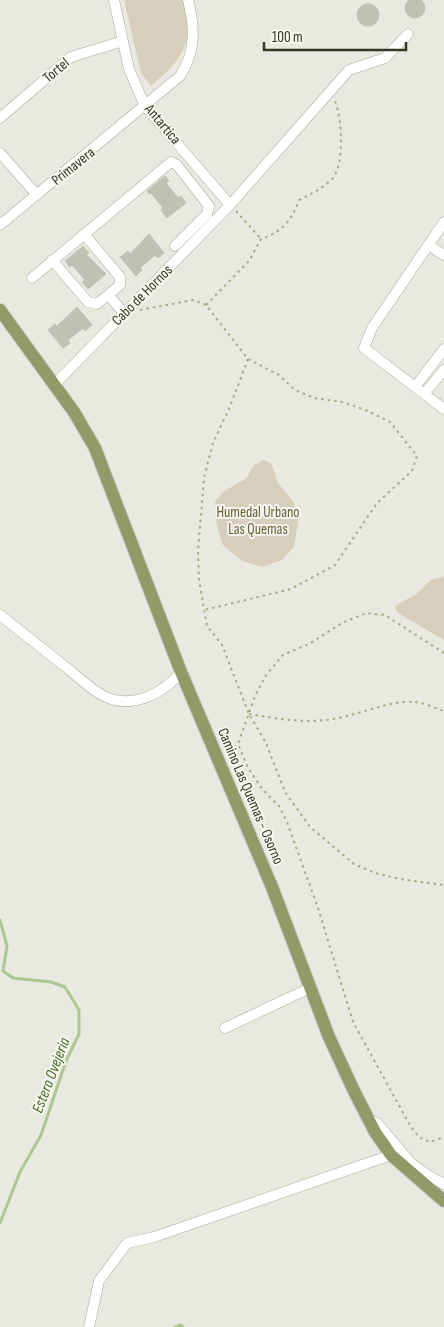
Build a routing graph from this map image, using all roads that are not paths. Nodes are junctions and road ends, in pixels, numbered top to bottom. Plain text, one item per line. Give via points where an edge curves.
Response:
1 (114, 0) edge
2 (188, 0) edge
3 (408, 34) dead end
4 (123, 42) junction
5 (145, 106) junction
6 (0, 118) edge
7 (0, 153) edge
8 (37, 195) junction
9 (230, 205) junction
10 (444, 222) edge
11 (0, 225) edge
12 (84, 234) junction
13 (428, 245) junction
14 (175, 246) dead end
15 (444, 255) edge
16 (52, 260) junction
17 (32, 278) dead end
18 (108, 295) junction
19 (0, 310) edge
20 (124, 313) junction
21 (444, 349) edge
22 (444, 370) edge
23 (54, 385) junction
24 (416, 387) junction
25 (424, 394) junction
26 (444, 409) edge
27 (0, 615) edge
28 (181, 672) junction
29 (310, 988) junction
30 (224, 1028) dead end
31 (368, 1119) junction
32 (391, 1155) junction
33 (444, 1184) edge
34 (444, 1201) edge
35 (89, 1327) edge

1 - 4 street, Antartica
2 - 5 street, Primavera via 194,29 187,64 175,81
3 - 9 street, Cabo de Hornos via 385,58 348,70
4 - 5 street, Antartica via 129,69
4 - 6 street, Tortel via 71,57
5 - 8 street, Primavera
5 - 9 street, Antartica
7 - 8 street
8 - 11 street, Primavera
9 - 20 street, Cabo de Hornos
10 - 13 street
12 - 14 street via 171,162 177,165 210,206 207,214
12 - 16 street
12 - 18 street via 120,277 120,285
13 - 15 street
13 - 24 street via 372,328 364,348
16 - 17 street
16 - 18 street via 88,302 97,304
18 - 20 street
19 - 23 main road, Camino Las Quemas - Osorno
20 - 23 street, Cabo de Hornos
21 - 24 street
22 - 25 street
23 - 28 main road, Camino Las Quemas - Osorno via 95,448
24 - 25 street
25 - 26 street
27 - 28 street via 106,697 124,700 149,696 164,689
28 - 29 main road, Camino Las Quemas - Osorno via 288,926
29 - 30 street
29 - 31 main road, Camino Las Quemas - Osorno via 340,1063
31 - 32 main road, Camino Las Quemas - Osorno
31 - 33 street via 377,1123 420,1170
32 - 34 main road, Camino Las Quemas - Osorno
32 - 35 street via 154,1237 128,1243 99,1281

